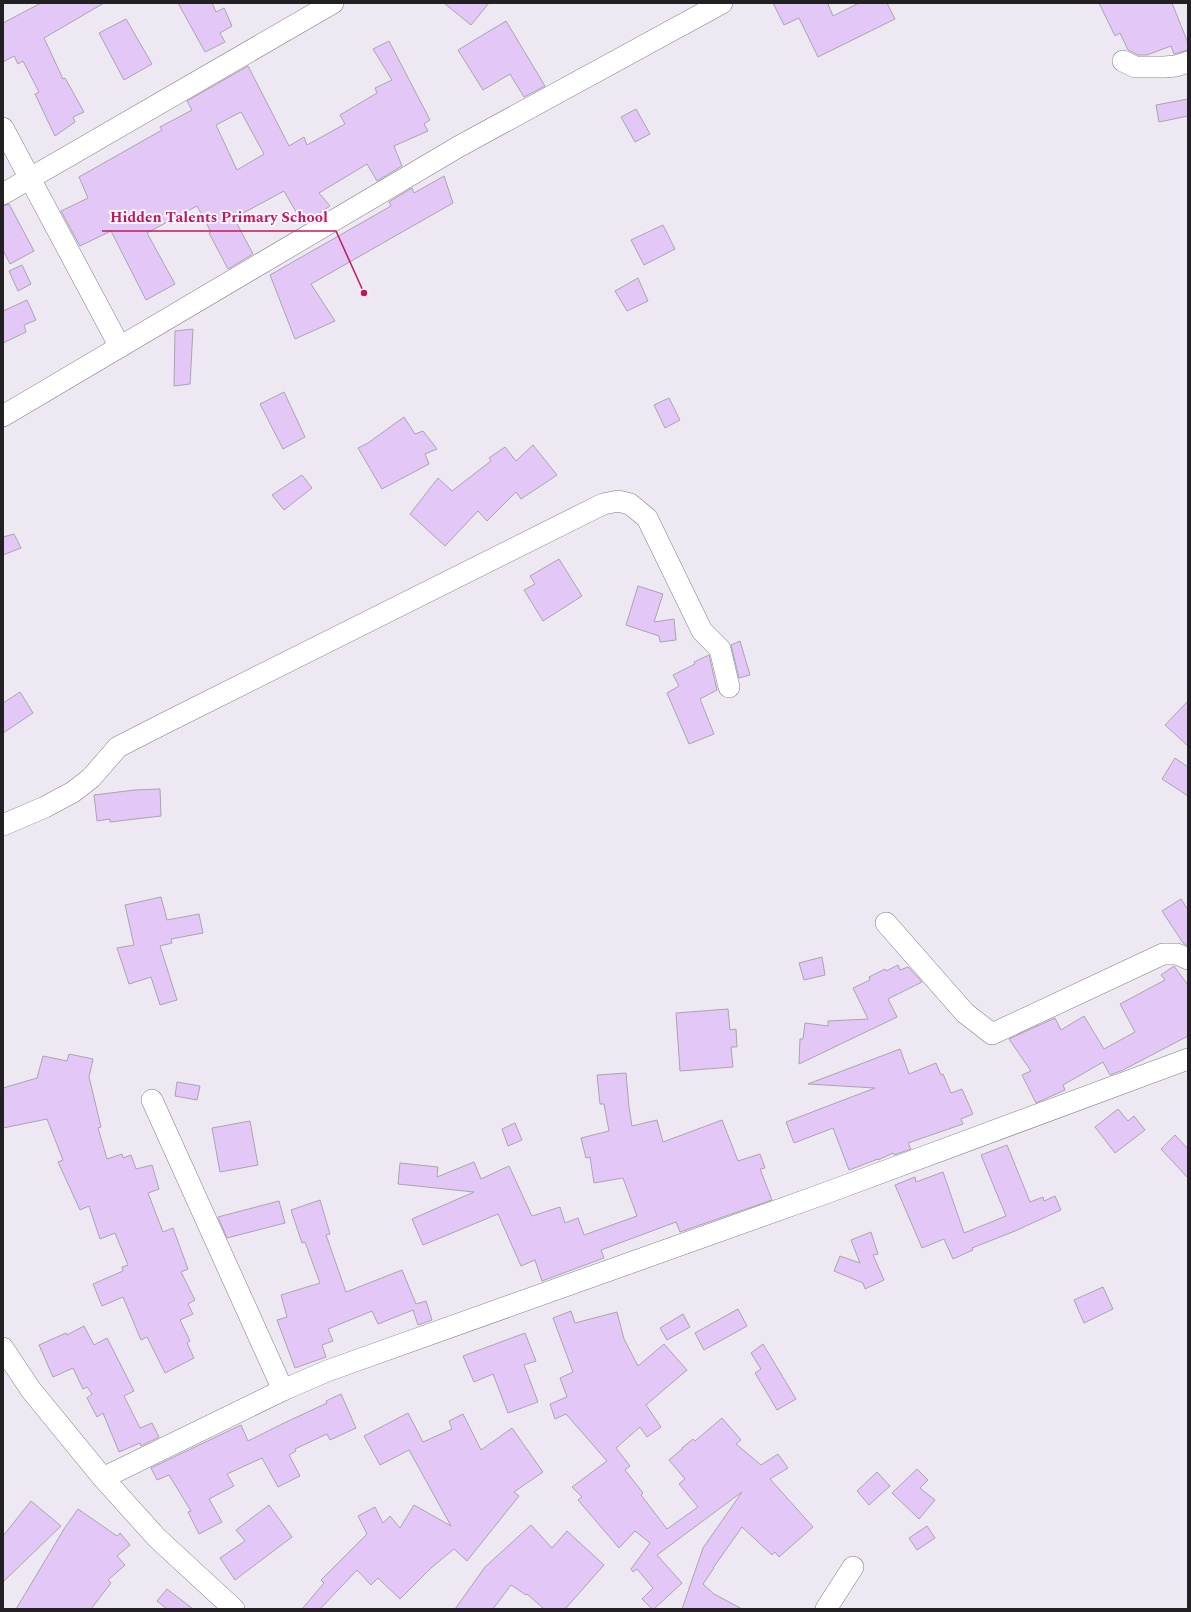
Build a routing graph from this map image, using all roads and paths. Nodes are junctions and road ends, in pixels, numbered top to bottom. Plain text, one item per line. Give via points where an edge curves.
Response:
1 (333, 3) edge
2 (722, 3) edge
3 (1124, 61) dead end
4 (1188, 62) edge
5 (3, 128) edge
6 (30, 179) junction
7 (3, 194) edge
8 (120, 347) junction
9 (3, 416) edge
10 (729, 688) dead end
11 (3, 825) edge
12 (886, 923) dead end
13 (1188, 959) edge
14 (1188, 1059) edge
15 (152, 1100) dead end
16 (3, 1348) edge
17 (283, 1390) junction
18 (103, 1478) junction
19 (853, 1567) dead end
20 (234, 1609) edge
21 (826, 1609) edge

1 - 6 street
2 - 8 street via 458,147
3 - 4 street via 1135,67 1170,66
5 - 6 street
6 - 7 street
6 - 8 street
8 - 9 street
10 - 11 street via 720,649 702,631 647,518 630,504 618,501 603,504 134,737 118,747 91,778 73,792
12 - 13 street via 965,1013 992,1034 1163,954 1177,954
14 - 17 street via 819,1196 328,1371
15 - 17 street
16 - 18 street via 31,1390
17 - 18 street
18 - 20 street via 157,1538
19 - 21 street

